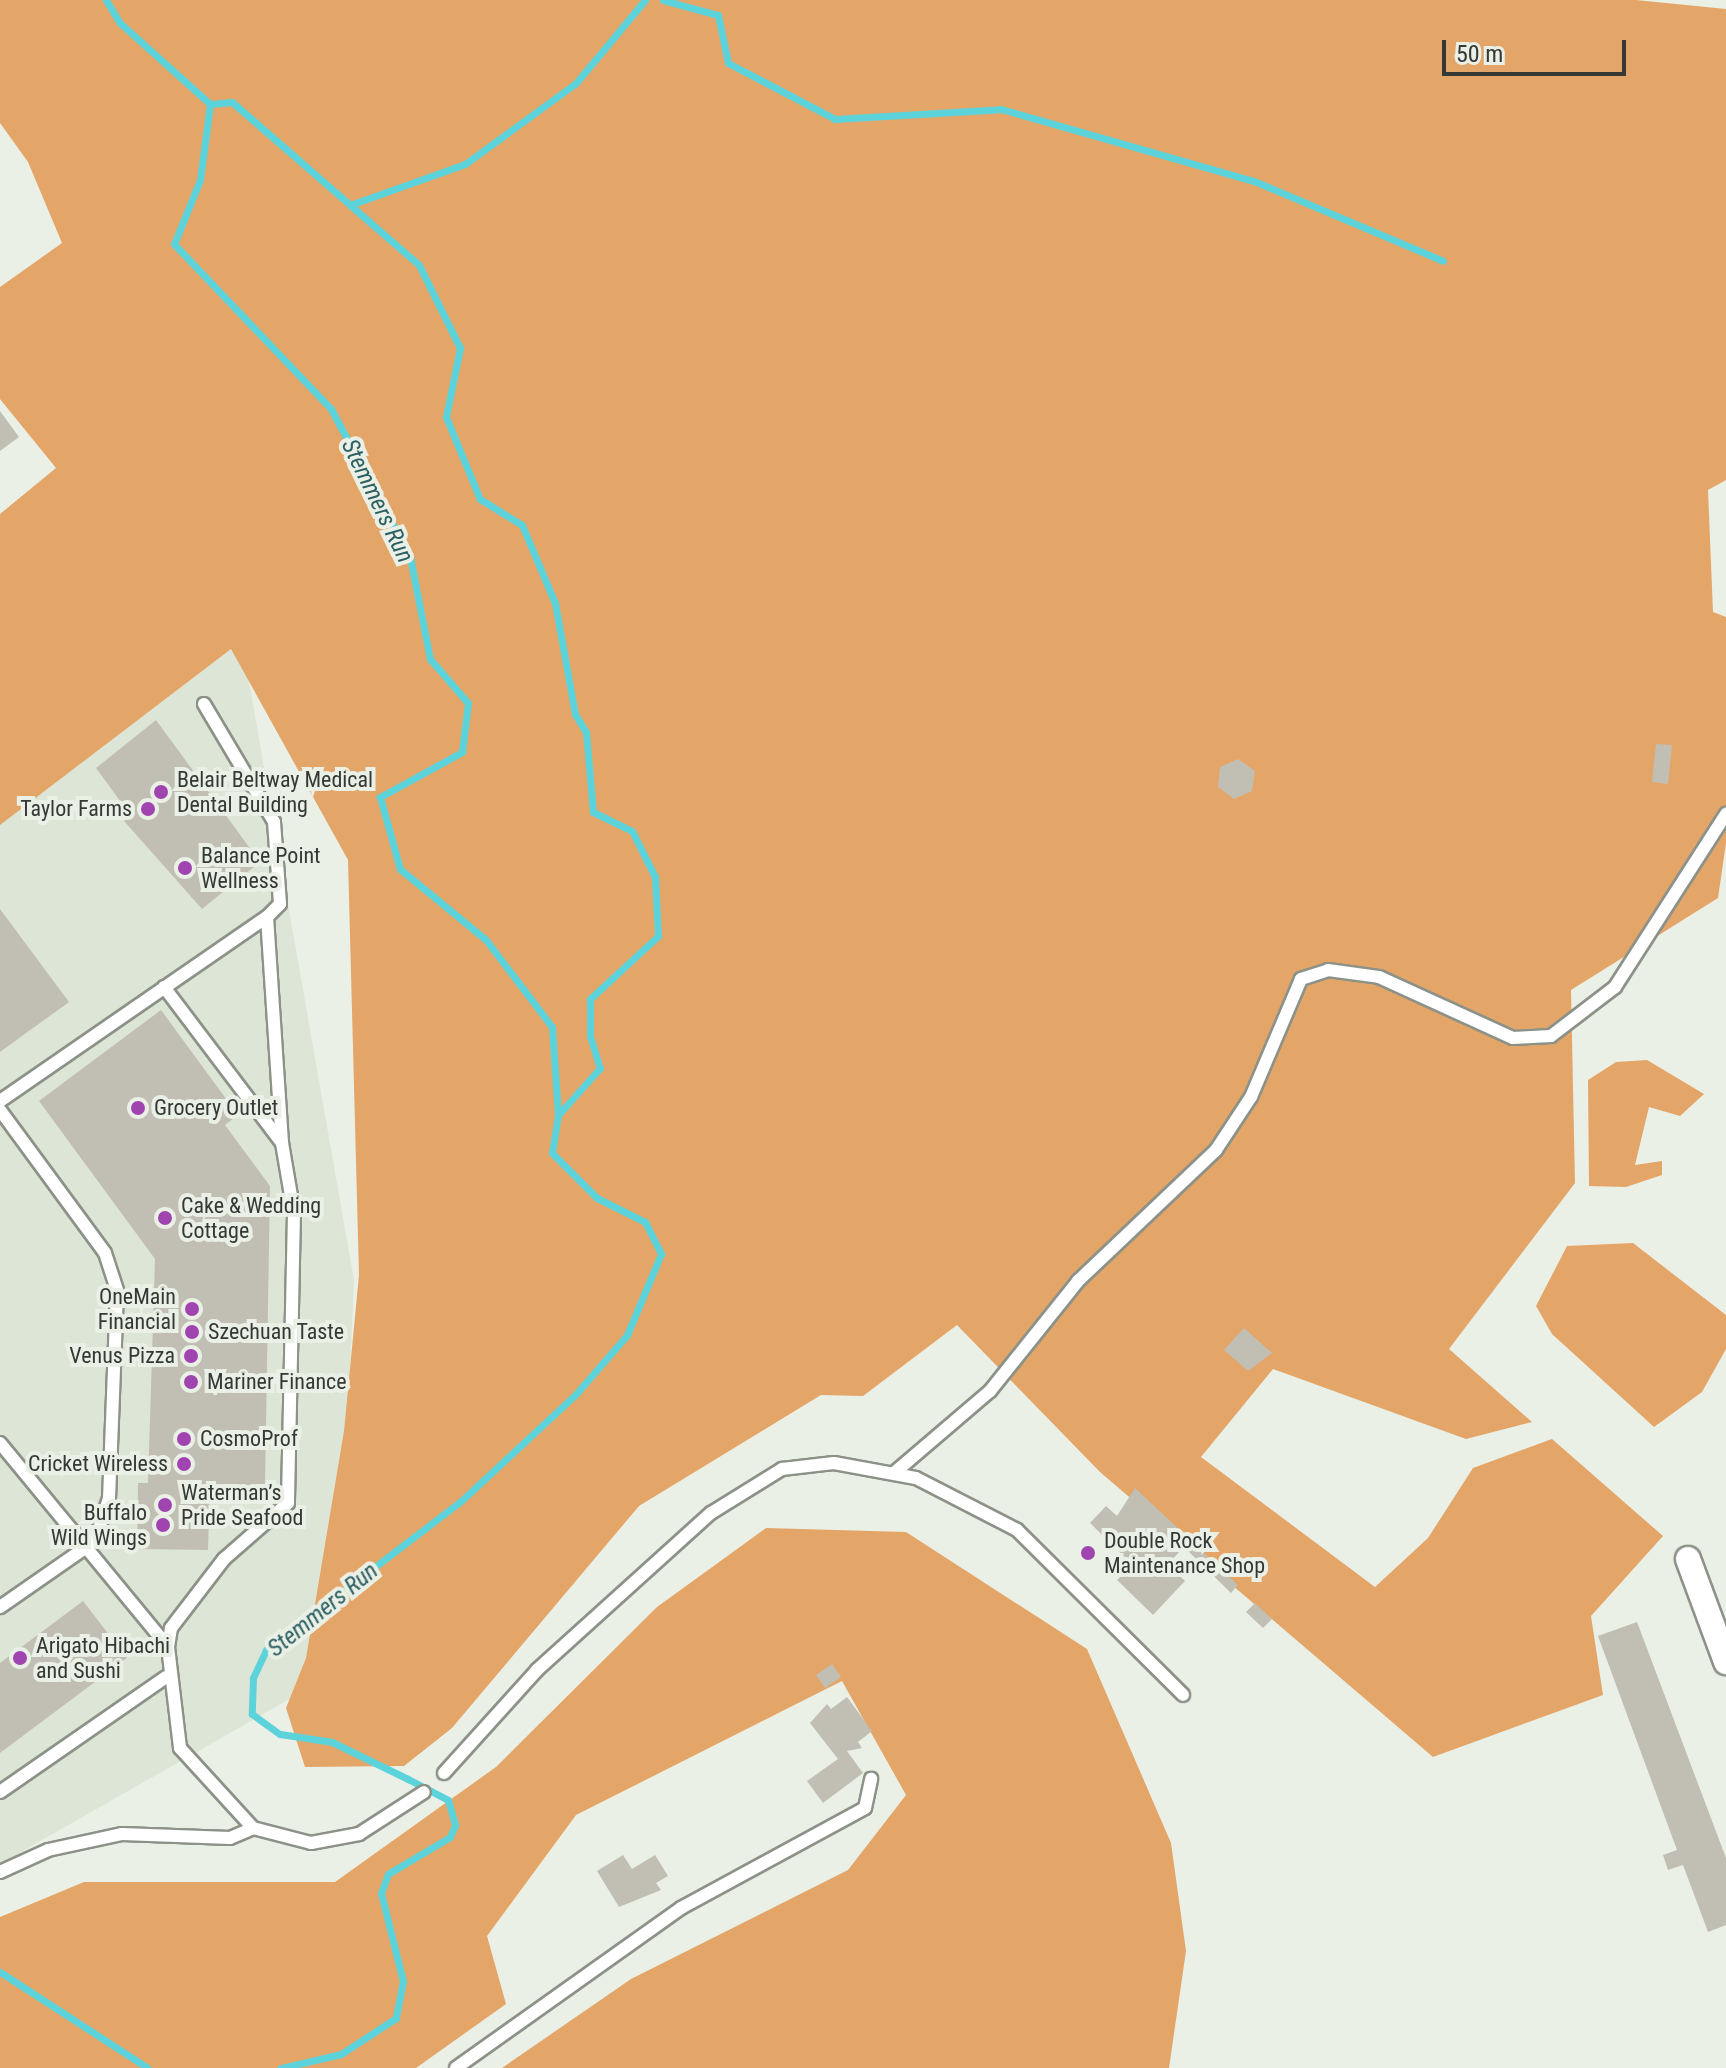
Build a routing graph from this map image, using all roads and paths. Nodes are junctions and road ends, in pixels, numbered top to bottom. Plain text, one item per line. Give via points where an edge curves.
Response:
1 (204, 704) dead end
2 (1726, 814) edge
3 (267, 917) junction
4 (164, 987) junction
5 (0, 1101) edge
6 (0, 1110) edge
7 (282, 1143) junction
8 (0, 1443) edge
9 (894, 1473) junction
10 (81, 1550) junction
11 (1688, 1559) dead end
12 (0, 1607) edge
13 (168, 1647) junction
14 (1726, 1662) edge
15 (166, 1677) junction
16 (1183, 1695) dead end
17 (444, 1773) dead end
18 (871, 1779) dead end
19 (0, 1792) edge
20 (424, 1792) dead end
21 (253, 1828) junction
22 (0, 1872) edge
23 (456, 2068) edge

1 - 3 lane via 274,822 280,904
2 - 9 lane via 1615,987 1551,1036 1513,1038 1379,977 1328,970 1301,979 1251,1097 1216,1150 1078,1281 990,1391
3 - 4 lane
3 - 7 lane
4 - 5 lane
4 - 7 lane
6 - 10 lane via 105,1253 117,1291 109,1498 95,1541
7 - 13 lane via 294,1213 290,1493 224,1559 171,1628
8 - 10 lane
9 - 16 lane via 957,1495 1017,1530
9 - 17 lane via 834,1463 782,1469 751,1483 537,1670
10 - 12 lane
10 - 13 lane
11 - 14 street
13 - 15 lane
15 - 19 lane
15 - 21 lane via 180,1748
18 - 23 lane via 865,1808 681,1908
20 - 21 lane via 359,1834 311,1843
21 - 22 lane via 230,1838 86,1839

